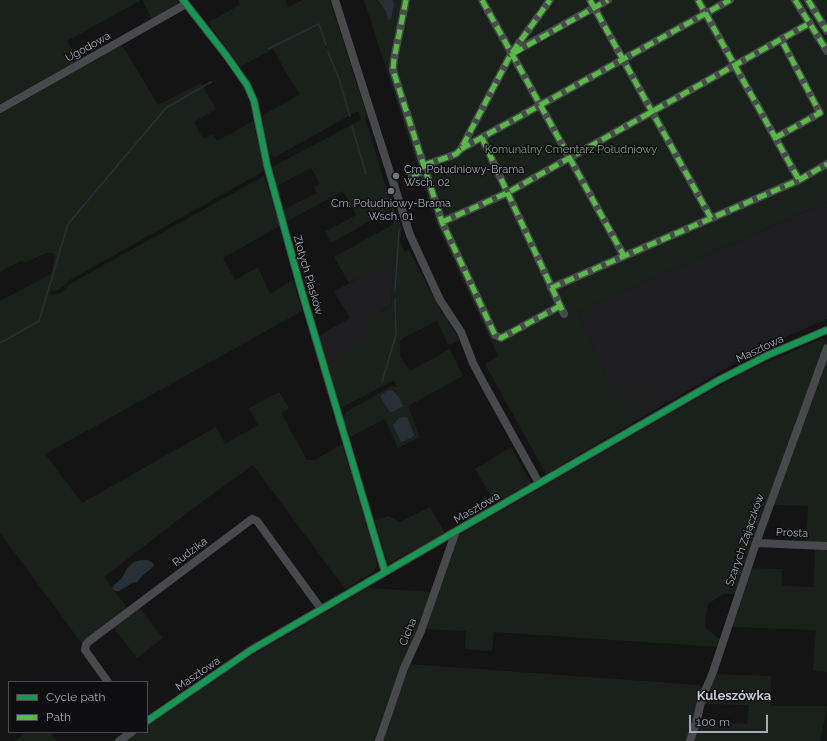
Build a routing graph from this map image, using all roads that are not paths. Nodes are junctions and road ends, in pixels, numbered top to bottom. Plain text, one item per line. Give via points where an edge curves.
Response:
1 (335, 0) edge
2 (406, 0) edge
3 (482, 0) edge
4 (550, 0) edge
5 (590, 0) edge
6 (608, 0) edge
7 (698, 0) edge
8 (730, 0) edge
9 (795, 0) edge
10 (808, 0) edge
11 (184, 2) edge
12 (594, 8) junction
13 (706, 14) junction
14 (810, 23) junction
15 (827, 30) edge
16 (781, 39) junction
17 (827, 51) edge
18 (512, 54) junction
19 (623, 60) junction
20 (735, 65) junction
21 (540, 105) junction
22 (0, 109) edge
23 (652, 112) junction
24 (482, 138) junction
25 (775, 138) junction
26 (461, 149) junction
27 (570, 158) junction
28 (827, 164) edge
29 (424, 168) junction
30 (412, 175) dead end
31 (799, 180) junction
32 (507, 193) junction
33 (711, 218) junction
34 (442, 222) junction
35 (624, 256) junction
36 (552, 288) junction
37 (560, 306) junction
38 (564, 314) dead end
39 (827, 330) edge
40 (827, 348) edge
41 (539, 483) junction
42 (456, 531) junction
43 (756, 543) junction
44 (827, 546) edge
45 (385, 572) junction
46 (321, 609) junction
47 (107, 681) edge
48 (148, 720) edge
49 (131, 733) edge
50 (119, 741) edge
51 (379, 741) edge
52 (690, 741) edge

1 - 41 street via 410,235 440,300 461,332 473,363
2 - 29 street via 393,70
3 - 18 street
4 - 18 street
5 - 12 street
6 - 12 street
7 - 13 street
8 - 13 street
9 - 14 street
10 - 15 street
11 - 22 street, Ugodowa
11 - 45 street, Złotych Piasków via 226,55 247,85 254,101 267,165 301,289
12 - 18 street
12 - 19 street
13 - 19 street
13 - 20 street
14 - 16 street
14 - 17 street
16 - 20 street
16 - 25 street via 820,113
18 - 21 street
18 - 26 street
19 - 21 street
19 - 23 street
20 - 23 street
20 - 25 street
21 - 24 street
21 - 27 street
23 - 27 street
23 - 33 street
24 - 26 street
24 - 32 street
25 - 31 street
26 - 29 street via 456,154
27 - 32 street
27 - 35 street
28 - 31 street
29 - 30 street
29 - 34 street
31 - 33 street
32 - 34 street
32 - 36 street
33 - 35 street
34 - 37 street via 495,335 501,338
35 - 36 street
36 - 37 street
37 - 38 street
39 - 41 street, Masztowa via 732,373
40 - 43 street, Szarych Zajączków
41 - 42 street, Masztowa
42 - 45 street, Masztowa
42 - 51 street, Cicha
43 - 44 street, Prosta
43 - 52 street, Szarych Zajączków via 702,698
45 - 46 street, Masztowa
46 - 47 street, Rudzika via 257,521 252,519 88,642 85,650
46 - 48 street, Masztowa via 251,650
49 - 50 street

